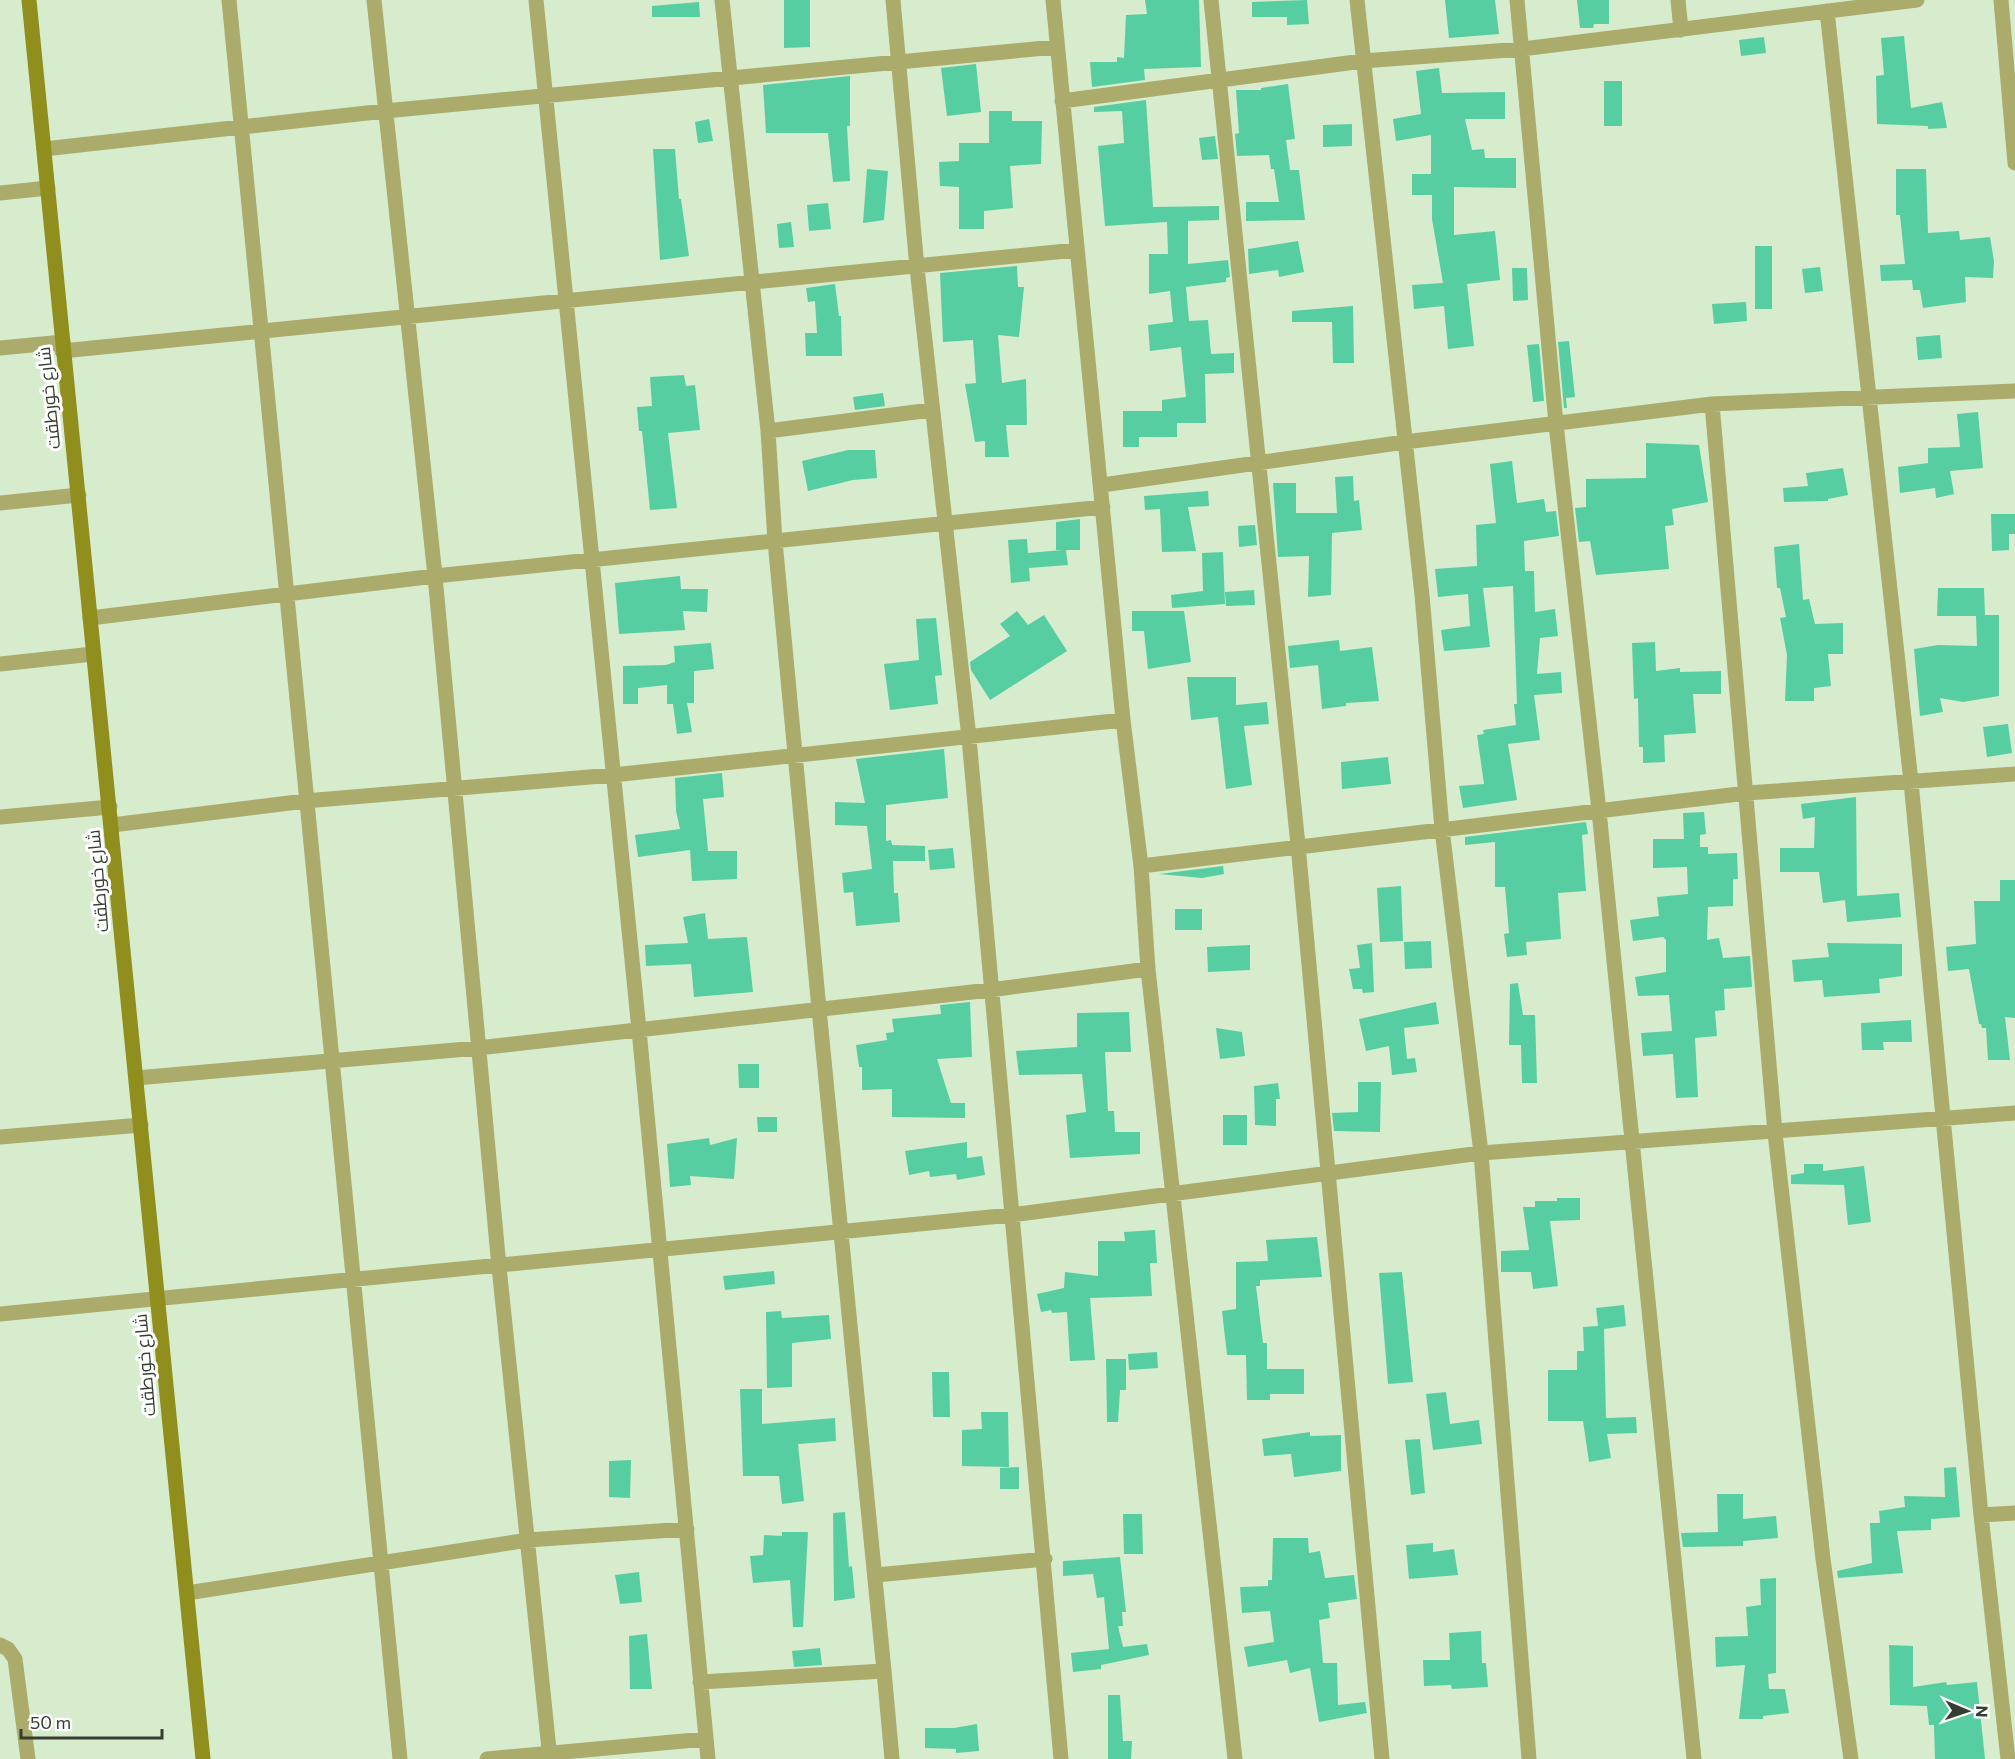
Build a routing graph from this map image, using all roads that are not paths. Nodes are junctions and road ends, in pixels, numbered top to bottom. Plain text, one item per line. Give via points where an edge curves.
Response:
1 (29, 0) edge
2 (229, 0) edge
3 (375, 0) edge
4 (536, 0) edge
5 (722, 0) edge
6 (893, 0) edge
7 (1053, 0) edge
8 (1211, 0) edge
9 (1357, 0) edge
10 (1517, 0) edge
11 (1678, 0) edge
12 (1917, 0) edge
13 (2001, 0) edge
14 (1827, 11) junction
15 (1681, 30) junction
16 (1056, 47) junction
17 (1522, 49) junction
18 (1363, 61) junction
19 (899, 63) junction
20 (729, 79) junction
21 (1219, 81) junction
22 (545, 98) junction
23 (1062, 101) junction
24 (385, 111) junction
25 (240, 127) junction
26 (44, 149) junction
27 (2015, 163) edge
28 (48, 188) junction
29 (0, 192) edge
30 (1076, 250) junction
31 (916, 268) junction
32 (750, 284) junction
33 (566, 302) junction
34 (408, 317) junction
35 (262, 330) junction
36 (62, 346) junction
37 (0, 348) edge
38 (2015, 391) edge
39 (1869, 397) junction
40 (1712, 404) junction
41 (931, 410) junction
42 (1556, 424) junction
43 (768, 431) junction
44 (1405, 442) junction
45 (1258, 465) junction
46 (1102, 485) junction
47 (79, 495) junction
48 (0, 503) edge
49 (1103, 507) junction
50 (943, 525) junction
51 (775, 541) junction
52 (591, 559) junction
53 (435, 576) junction
54 (285, 593) junction
55 (90, 618) junction
56 (93, 654) junction
57 (0, 664) edge
58 (1123, 720) junction
59 (969, 738) junction
60 (796, 754) junction
61 (2015, 774) edge
62 (613, 775) junction
63 (1911, 782) junction
64 (453, 790) junction
65 (1747, 793) junction
66 (305, 801) junction
67 (110, 807) junction
68 (1599, 811) junction
69 (0, 817) edge
70 (112, 825) junction
71 (1442, 829) junction
72 (1298, 845) junction
73 (1141, 866) junction
74 (1148, 969) junction
75 (990, 990) junction
76 (819, 1009) junction
77 (639, 1030) junction
78 (478, 1048) junction
79 (332, 1060) junction
80 (136, 1078) junction
81 (2015, 1113) edge
82 (1943, 1119) junction
83 (141, 1125) junction
84 (1775, 1133) junction
85 (0, 1137) edge
86 (1632, 1143) junction
87 (1481, 1153) junction
88 (1329, 1173) junction
89 (1172, 1192) junction
90 (1011, 1215) junction
91 (842, 1232) junction
92 (660, 1250) junction
93 (499, 1267) junction
94 (354, 1280) junction
95 (159, 1298) junction
96 (0, 1314) edge
97 (2015, 1514) edge
98 (1982, 1515) junction
99 (687, 1529) junction
100 (528, 1540) junction
101 (1045, 1559) junction
102 (382, 1561) junction
103 (876, 1575) junction
104 (187, 1593) junction
105 (0, 1646) edge
106 (884, 1671) junction
107 (700, 1682) junction
108 (706, 1739) junction
109 (549, 1756) edge
110 (28, 1759) edge
111 (203, 1759) edge
112 (400, 1759) edge
113 (487, 1759) edge
114 (708, 1759) edge
115 (892, 1759) edge
116 (1061, 1759) edge
117 (1235, 1759) edge
118 (1382, 1759) edge
119 (1529, 1759) edge
120 (1694, 1759) edge
121 (1851, 1759) edge
122 (2008, 1759) edge

1 - 26 street, شارع خورطقت
2 - 25 street
3 - 24 street
4 - 22 street
5 - 20 street
6 - 19 street
7 - 16 street
8 - 21 street
9 - 18 street
10 - 17 street
11 - 15 street
12 - 14 street
13 - 27 street
14 - 15 street
14 - 39 street
15 - 17 street
16 - 19 street
16 - 23 street
17 - 18 street
17 - 42 street
18 - 21 street
18 - 44 street
19 - 20 street
19 - 31 street
20 - 22 street
20 - 32 street
21 - 23 street
21 - 45 street
22 - 24 street
22 - 33 street
23 - 30 street
24 - 25 street
24 - 34 street
25 - 26 street
25 - 35 street
26 - 28 street, شارع خورطقت
28 - 29 street
28 - 36 street, شارع خورطقت
30 - 31 street
30 - 46 street
31 - 32 street
31 - 41 street
32 - 33 street
32 - 43 street
33 - 34 street
33 - 52 street
34 - 35 street
34 - 53 street
35 - 36 street
35 - 54 street
36 - 37 street
36 - 47 street, شارع خورطقت
38 - 39 street
39 - 40 street
39 - 63 street
40 - 42 street
40 - 65 street
41 - 43 street
41 - 50 street
42 - 44 street
42 - 68 street
43 - 51 street
44 - 45 street
44 - 71 street
45 - 46 street
45 - 72 street
46 - 49 street
47 - 48 street
47 - 55 street, شارع خورطقت
49 - 50 street
49 - 58 street
50 - 51 street
50 - 59 street
51 - 52 street
51 - 60 street
52 - 53 street
52 - 62 street
53 - 54 street
53 - 64 street
54 - 55 street
54 - 66 street
55 - 56 street, شارع خورطقت
56 - 57 street
56 - 67 street, شارع خورطقت
58 - 59 street
58 - 73 street
59 - 60 street
59 - 75 street
60 - 62 street
60 - 76 street
61 - 63 street
62 - 64 street
62 - 77 street
63 - 65 street
63 - 82 street
64 - 66 street
64 - 78 street
65 - 68 street
65 - 84 street
66 - 70 street
66 - 79 street
67 - 69 street
67 - 70 street, شارع خورطقت
68 - 71 street
68 - 86 street
70 - 80 street, شارع خورطقت
71 - 72 street
71 - 87 street
72 - 73 street
72 - 88 street
73 - 74 street
74 - 75 street
74 - 89 street
75 - 76 street
75 - 90 street
76 - 77 street
76 - 91 street
77 - 78 street
77 - 92 street
78 - 79 street
78 - 93 street
79 - 80 street
79 - 94 street
80 - 83 street, شارع خورطقت
81 - 82 street
82 - 84 street
82 - 98 street
83 - 85 street
83 - 95 street, شارع خورطقت
84 - 86 street
84 - 121 street via 1823,1559
86 - 87 street
86 - 120 street
87 - 88 street
87 - 119 street
88 - 89 street
88 - 118 street
89 - 90 street
89 - 117 street
90 - 91 street
90 - 101 street
91 - 92 street
91 - 103 street
92 - 93 street
92 - 99 street
93 - 94 street
93 - 100 street
94 - 95 street
94 - 102 street
95 - 96 street
95 - 104 street, شارع خورطقت
97 - 98 street
98 - 122 street
99 - 100 street
99 - 107 street
100 - 102 street
100 - 109 street
101 - 103 street
101 - 116 street
102 - 104 street
102 - 112 street
103 - 106 street
104 - 111 street, شارع خورطقت
105 - 110 street via 15,1659
106 - 107 street
106 - 115 street
107 - 108 street
108 - 109 street
108 - 114 street
109 - 113 street

